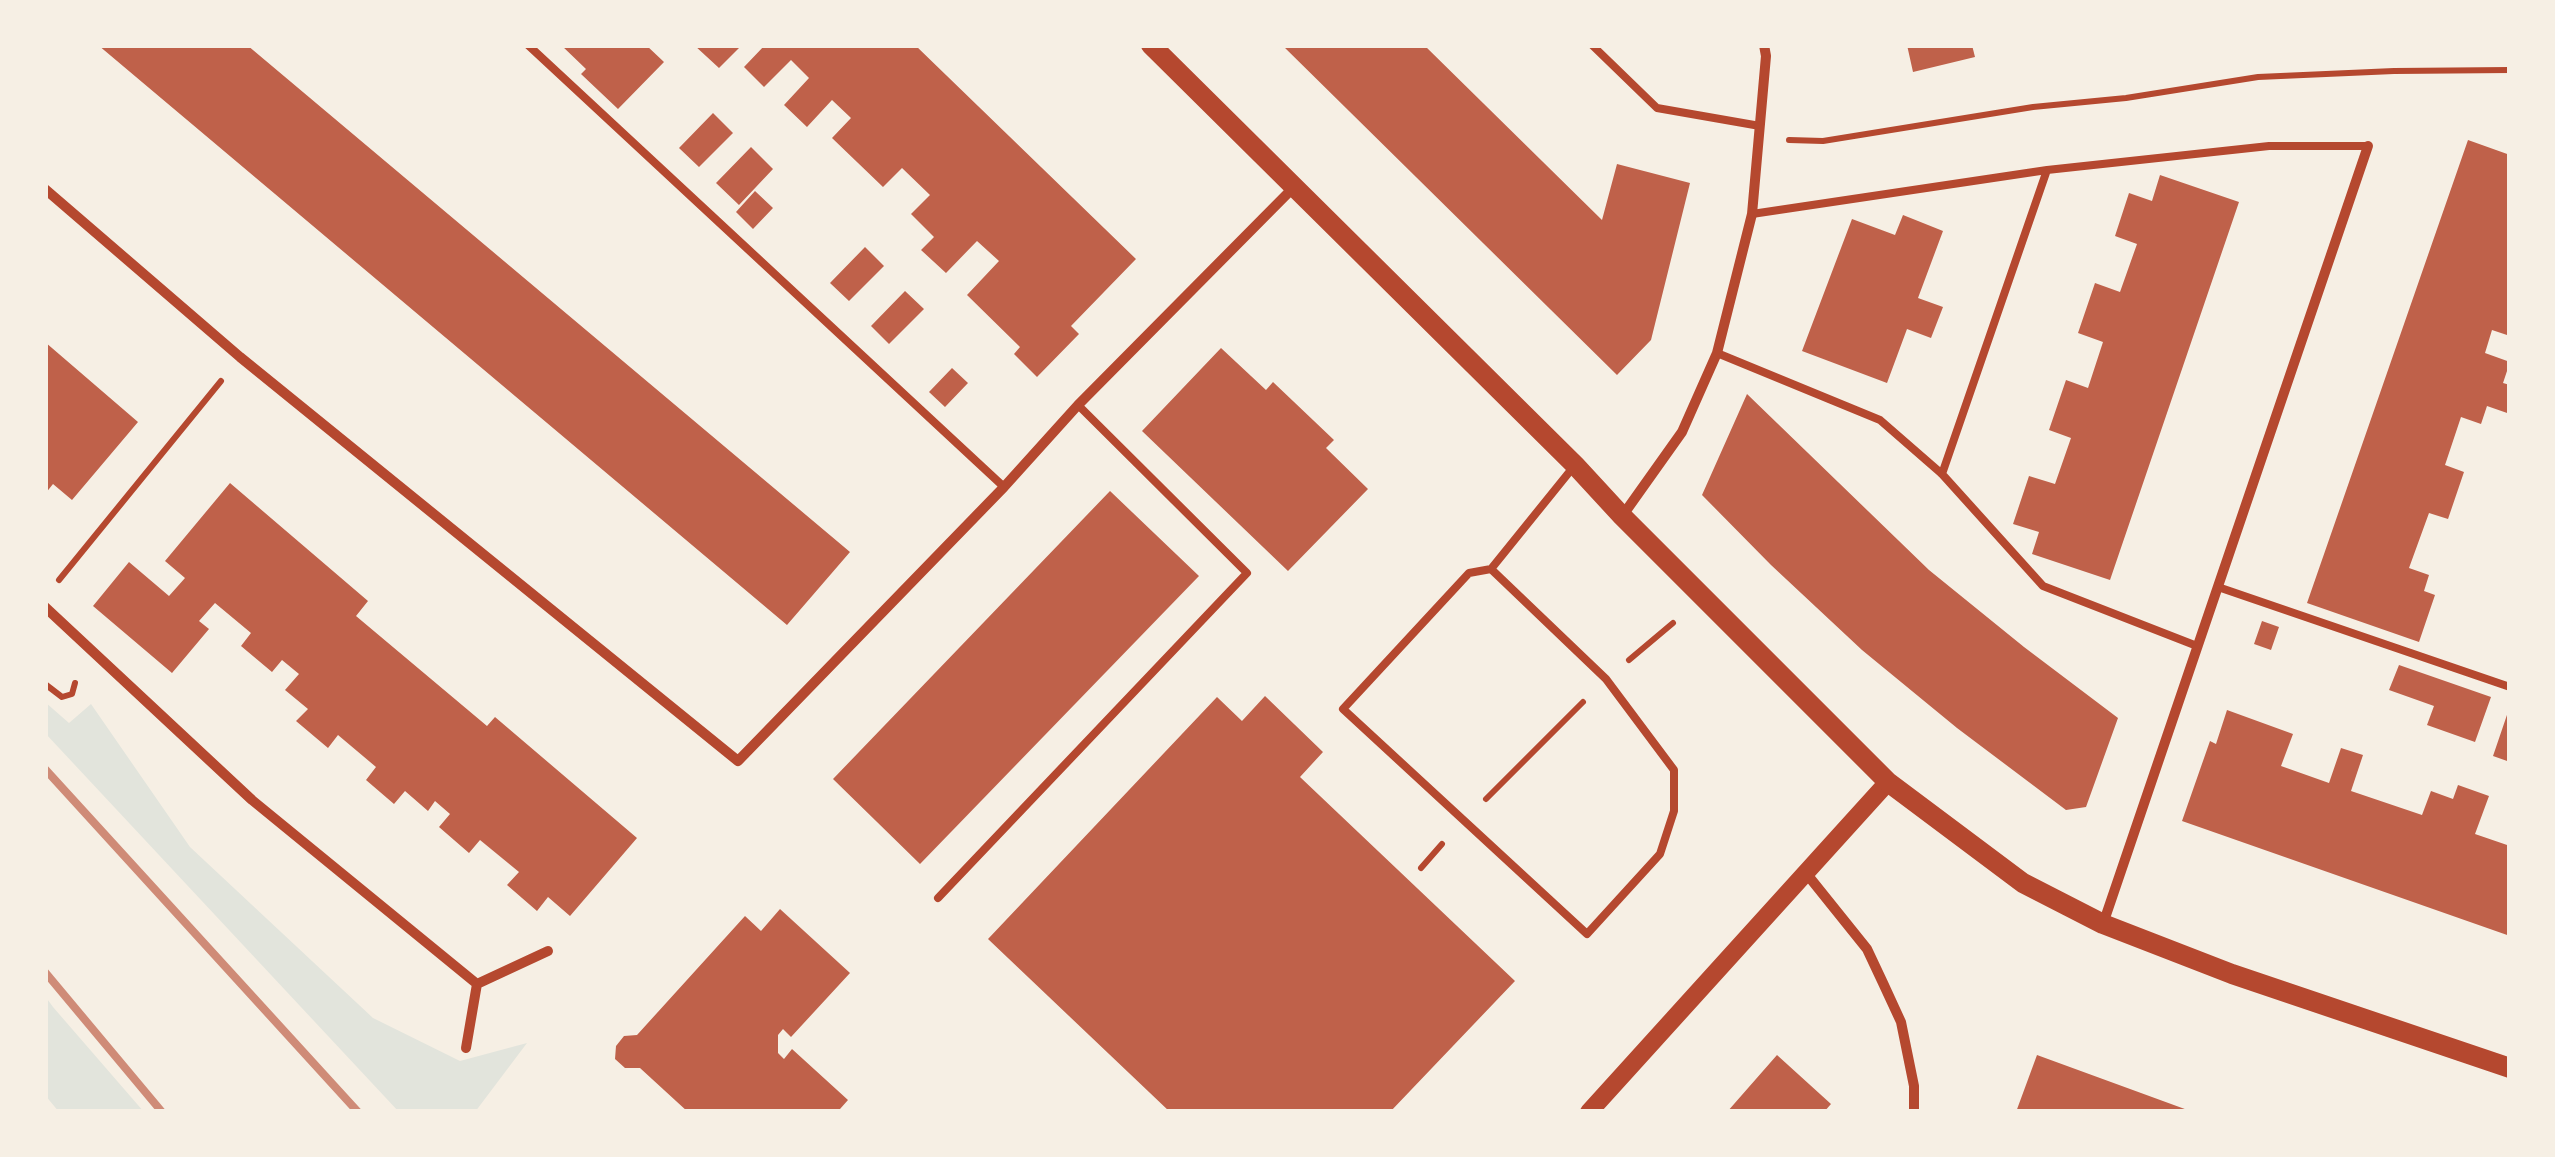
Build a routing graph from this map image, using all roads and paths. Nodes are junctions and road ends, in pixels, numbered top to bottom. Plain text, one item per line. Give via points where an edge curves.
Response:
1 (528, 45) edge
2 (1151, 45) edge
3 (1592, 45) edge
4 (1764, 45) edge
5 (2510, 70) edge
6 (1760, 126) junction
7 (1758, 140) junction
8 (2368, 146) joint
9 (2047, 170) junction
10 (1294, 187) junction
11 (45, 189) edge
12 (1752, 214) junction
13 (1717, 353) junction
14 (240, 357) junction
15 (1078, 406) junction
16 (1574, 466) junction
17 (1942, 474) junction
18 (1004, 487) junction
19 (1622, 516) junction
20 (1491, 569) junction
21 (56, 584) dead end
22 (2218, 587) junction
23 (1705, 596) junction
24 (45, 607) edge
25 (2197, 646) junction
26 (76, 679) dead end
27 (1606, 679) junction
28 (45, 684) edge
29 (2509, 684) edge
30 (1888, 782) junction
31 (1464, 821) junction
32 (1421, 868) dead end
33 (1806, 874) junction
34 (938, 898) dead end
35 (2104, 924) junction
36 (548, 951) dead end
37 (477, 984) junction
38 (466, 1048) dead end
39 (2510, 1068) edge
40 (1589, 1112) edge
41 (1914, 1112) edge

1 - 18 lane
2 - 10 main road
3 - 6 lane via 1657,108
4 - 6 street
5 - 7 path via 2258,78 1823,141
6 - 7 street
7 - 12 street
8 - 9 lane via 2269,146
8 - 22 street
9 - 12 lane
9 - 17 lane
10 - 15 street
10 - 16 main road
11 - 14 street
12 - 13 street
13 - 17 lane via 1880,420
13 - 19 street via 1682,432
14 - 18 street via 738,761
14 - 21 path
15 - 18 street
15 - 34 lane via 1247,573
16 - 19 main road
16 - 20 lane
17 - 25 lane via 2043,586
19 - 23 main road
20 - 27 lane
20 - 31 lane via 1469,573 1342,709
22 - 25 street
22 - 29 lane
23 - 27 path
23 - 30 main road
24 - 37 street via 252,800
25 - 35 street
26 - 28 path via 72,694 62,697
27 - 31 path
27 - 31 lane via 1674,770 1674,811 1660,854 1587,934
30 - 33 street
30 - 35 main road via 2023,884
31 - 32 path
33 - 40 street
33 - 41 street via 1866,949 1884,983 1901,1022
35 - 39 main road
36 - 37 street
37 - 38 street

